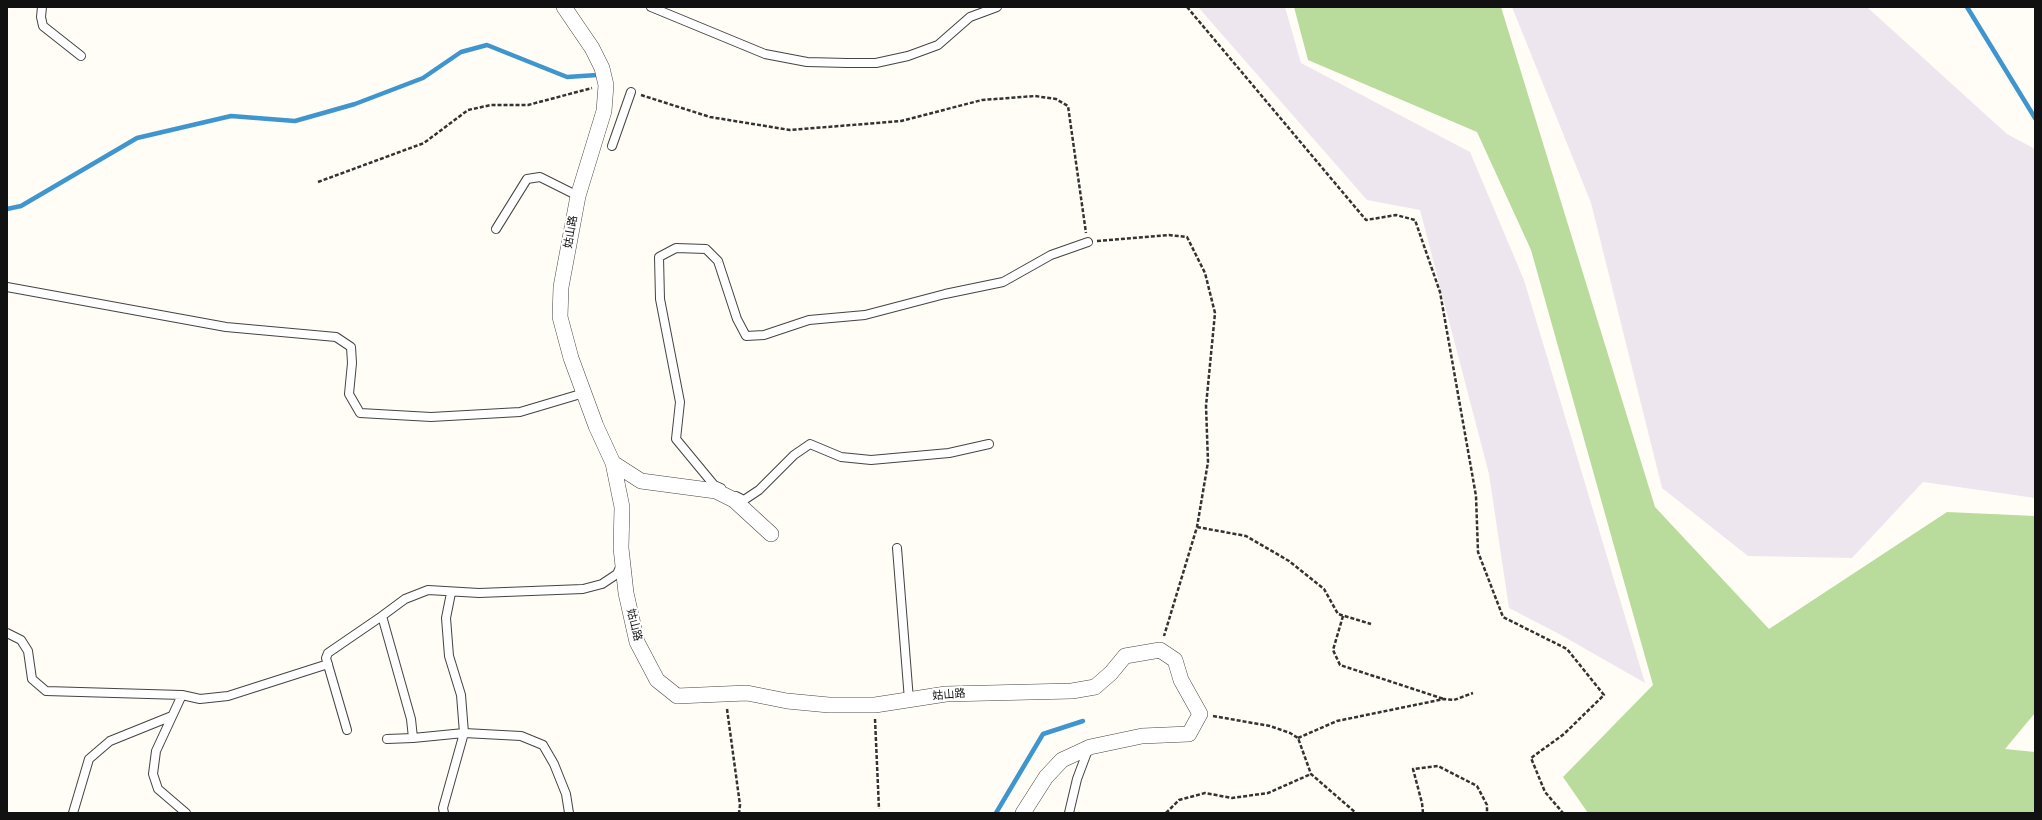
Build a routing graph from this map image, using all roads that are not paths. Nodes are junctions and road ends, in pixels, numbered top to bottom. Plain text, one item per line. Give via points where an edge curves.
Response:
1 (42, 7) edge
2 (564, 7) edge
3 (652, 7) edge
4 (997, 7) edge
5 (82, 56) dead end
6 (631, 92) road end
7 (612, 146) dead end
8 (578, 196) junction
9 (496, 229) dead end
10 (1088, 242) road end
11 (7, 287) edge
12 (584, 393) junction
13 (989, 444) dead end
14 (613, 463) junction
15 (771, 534) dead end
16 (897, 548) dead end
17 (623, 561) junction
18 (451, 593) junction
19 (382, 616) junction
20 (7, 633) edge
21 (328, 664) junction
22 (182, 695) junction
23 (909, 700) junction
24 (172, 716) junction
25 (347, 730) dead end
26 (464, 733) junction
27 (414, 738) junction
28 (388, 739) dead end
29 (1090, 747) junction
30 (73, 813) edge
31 (186, 813) edge
32 (444, 813) edge
33 (569, 813) edge
34 (1023, 813) edge
35 (1068, 813) edge

1 - 5 lane via 43,26
2 - 8 street, 姑山路 via 592,48 602,68 606,85 604,111
3 - 4 lane via 766,54 807,62 876,63 916,54 938,45 970,17
6 - 7 lane
8 - 9 lane via 540,176 527,179
8 - 12 street, 姑山路 via 562,287 560,317
10 - 13 lane via 1051,255 1003,282 865,315 809,320 764,335 746,336 737,319 718,261 706,249 676,248 659,257 660,299 680,402 676,439 714,485 744,500 759,490 794,455 810,444 841,457 871,460 949,453
11 - 12 lane via 226,327 336,337 351,347 349,394 360,413 431,417 520,412
12 - 14 street, 姑山路
14 - 15 street via 641,481 716,491 734,500
14 - 17 street, 姑山路 via 622,507
16 - 23 lane
17 - 18 lane via 617,574 602,584 583,589
17 - 23 street, 姑山路 via 626,593 638,642 657,680 678,696 747,693 787,701 828,705 875,705
18 - 19 lane via 428,590 405,599
18 - 26 lane via 446,618 449,656 461,695
19 - 21 lane via 328,653
19 - 27 lane
20 - 22 lane via 21,640 28,651 32,678 46,691
21 - 22 lane via 228,696 200,699
21 - 25 lane
22 - 24 lane
23 - 29 street, 姑山路 via 946,694 1072,692 1095,687 1125,656 1160,650 1175,660 1181,680 1200,714 1189,734 1142,736
24 - 30 lane via 110,741 89,759
24 - 31 lane via 156,751 153,774 158,789
26 - 27 lane
26 - 32 lane
26 - 33 lane via 521,736 543,745 566,794
27 - 28 lane
29 - 34 street via 1062,760 1046,777
29 - 35 lane via 1077,779

